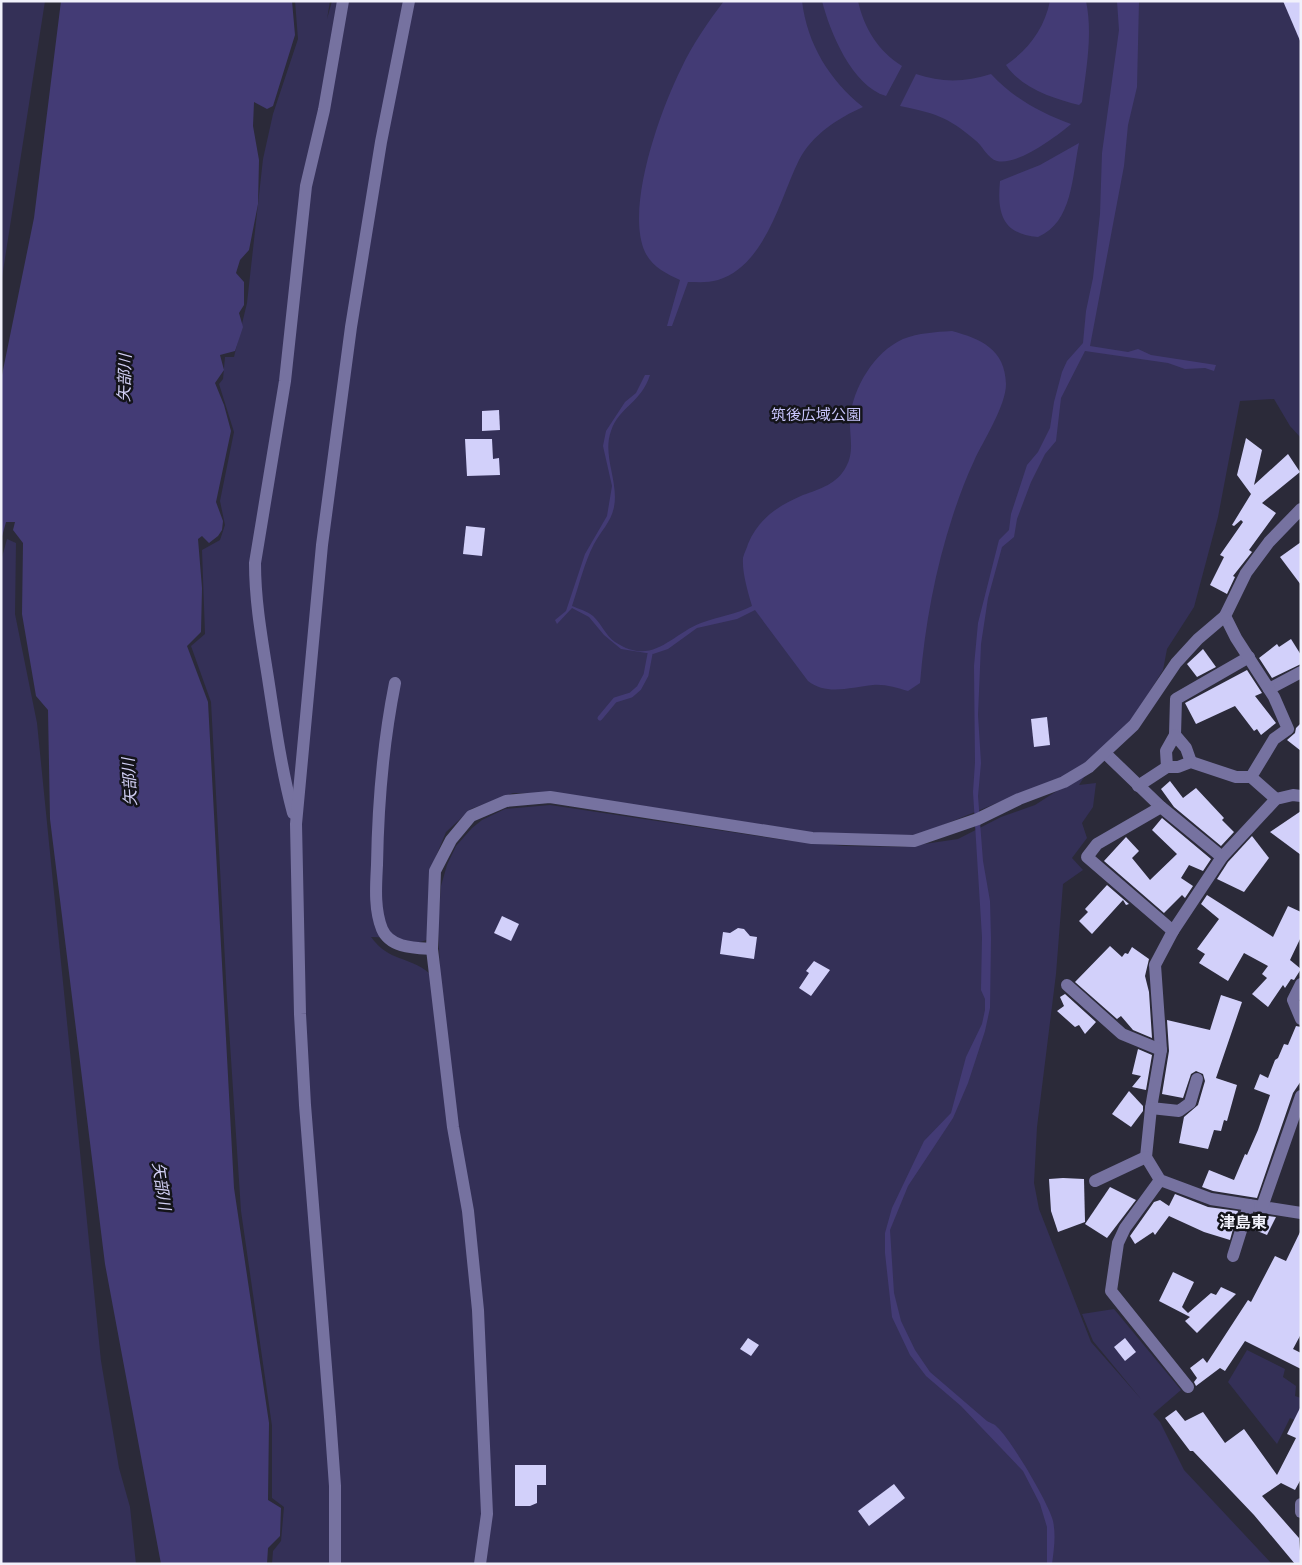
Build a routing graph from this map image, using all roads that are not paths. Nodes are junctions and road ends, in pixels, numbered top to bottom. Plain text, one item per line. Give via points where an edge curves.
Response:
1 (343, 1) edge
2 (409, 1) edge
3 (1301, 508) edge
4 (1225, 616) junction
5 (1249, 658) junction
6 (1301, 672) edge
7 (395, 683) dead end
8 (1269, 689) junction
9 (1175, 735) junction
10 (1105, 752) junction
11 (1191, 762) junction
12 (1167, 767) junction
13 (1251, 777) junction
14 (1138, 786) junction
15 (1301, 796) edge
16 (1276, 799) junction
17 (1161, 807) junction
18 (296, 824) junction
19 (1222, 857) junction
20 (1173, 930) junction
21 (432, 949) junction
22 (1301, 984) edge
23 (1067, 986) dead end
24 (1301, 1019) edge
25 (1161, 1050) junction
26 (1196, 1079) dead end
27 (1301, 1096) edge
28 (1150, 1108) junction
29 (1146, 1157) junction
30 (1160, 1180) junction
31 (1095, 1181) dead end
32 (1249, 1205) junction
33 (1262, 1207) junction
34 (1301, 1213) edge
35 (1232, 1256) dead end
36 (1188, 1387) dead end
37 (1301, 1504) edge
38 (1301, 1512) edge
39 (336, 1564) edge
40 (480, 1564) edge

1 - 18 street via 324,110 306,186 285,381 255,563 255,586 282,771
2 - 18 street via 381,142 351,326 322,545
3 - 4 street via 1246,573
4 - 5 street
4 - 10 street via 1198,639 1176,664 1134,725
5 - 8 street
5 - 9 street via 1176,699
6 - 8 street
7 - 21 street via 383,747 376,899 382,930 393,942 409,948
8 - 13 street via 1288,729 1274,739
9 - 11 street via 1186,748
9 - 12 street via 1166,751
10 - 14 street
10 - 21 street via 1064,782 978,819 914,841 812,838 550,797 506,800 471,816 451,840 435,871
11 - 12 street
11 - 13 street via 1236,777
12 - 14 street
13 - 16 street
14 - 17 street
15 - 16 street
16 - 19 street
17 - 19 street
17 - 20 street via 1097,844 1087,857
18 - 39 street via 303,1078 330,1416
19 - 20 street
20 - 25 street via 1155,965
21 - 40 street via 468,1211 478,1310 487,1514
22 - 24 street via 1293,1000
23 - 25 street via 1122,1034
25 - 28 street
26 - 28 street via 1190,1103 1179,1111
27 - 33 street
28 - 29 street
29 - 30 street
29 - 31 street
30 - 32 street via 1211,1199
30 - 36 street via 1125,1228 1118,1244 1112,1291
32 - 33 street
32 - 35 street
33 - 34 street
37 - 38 street

